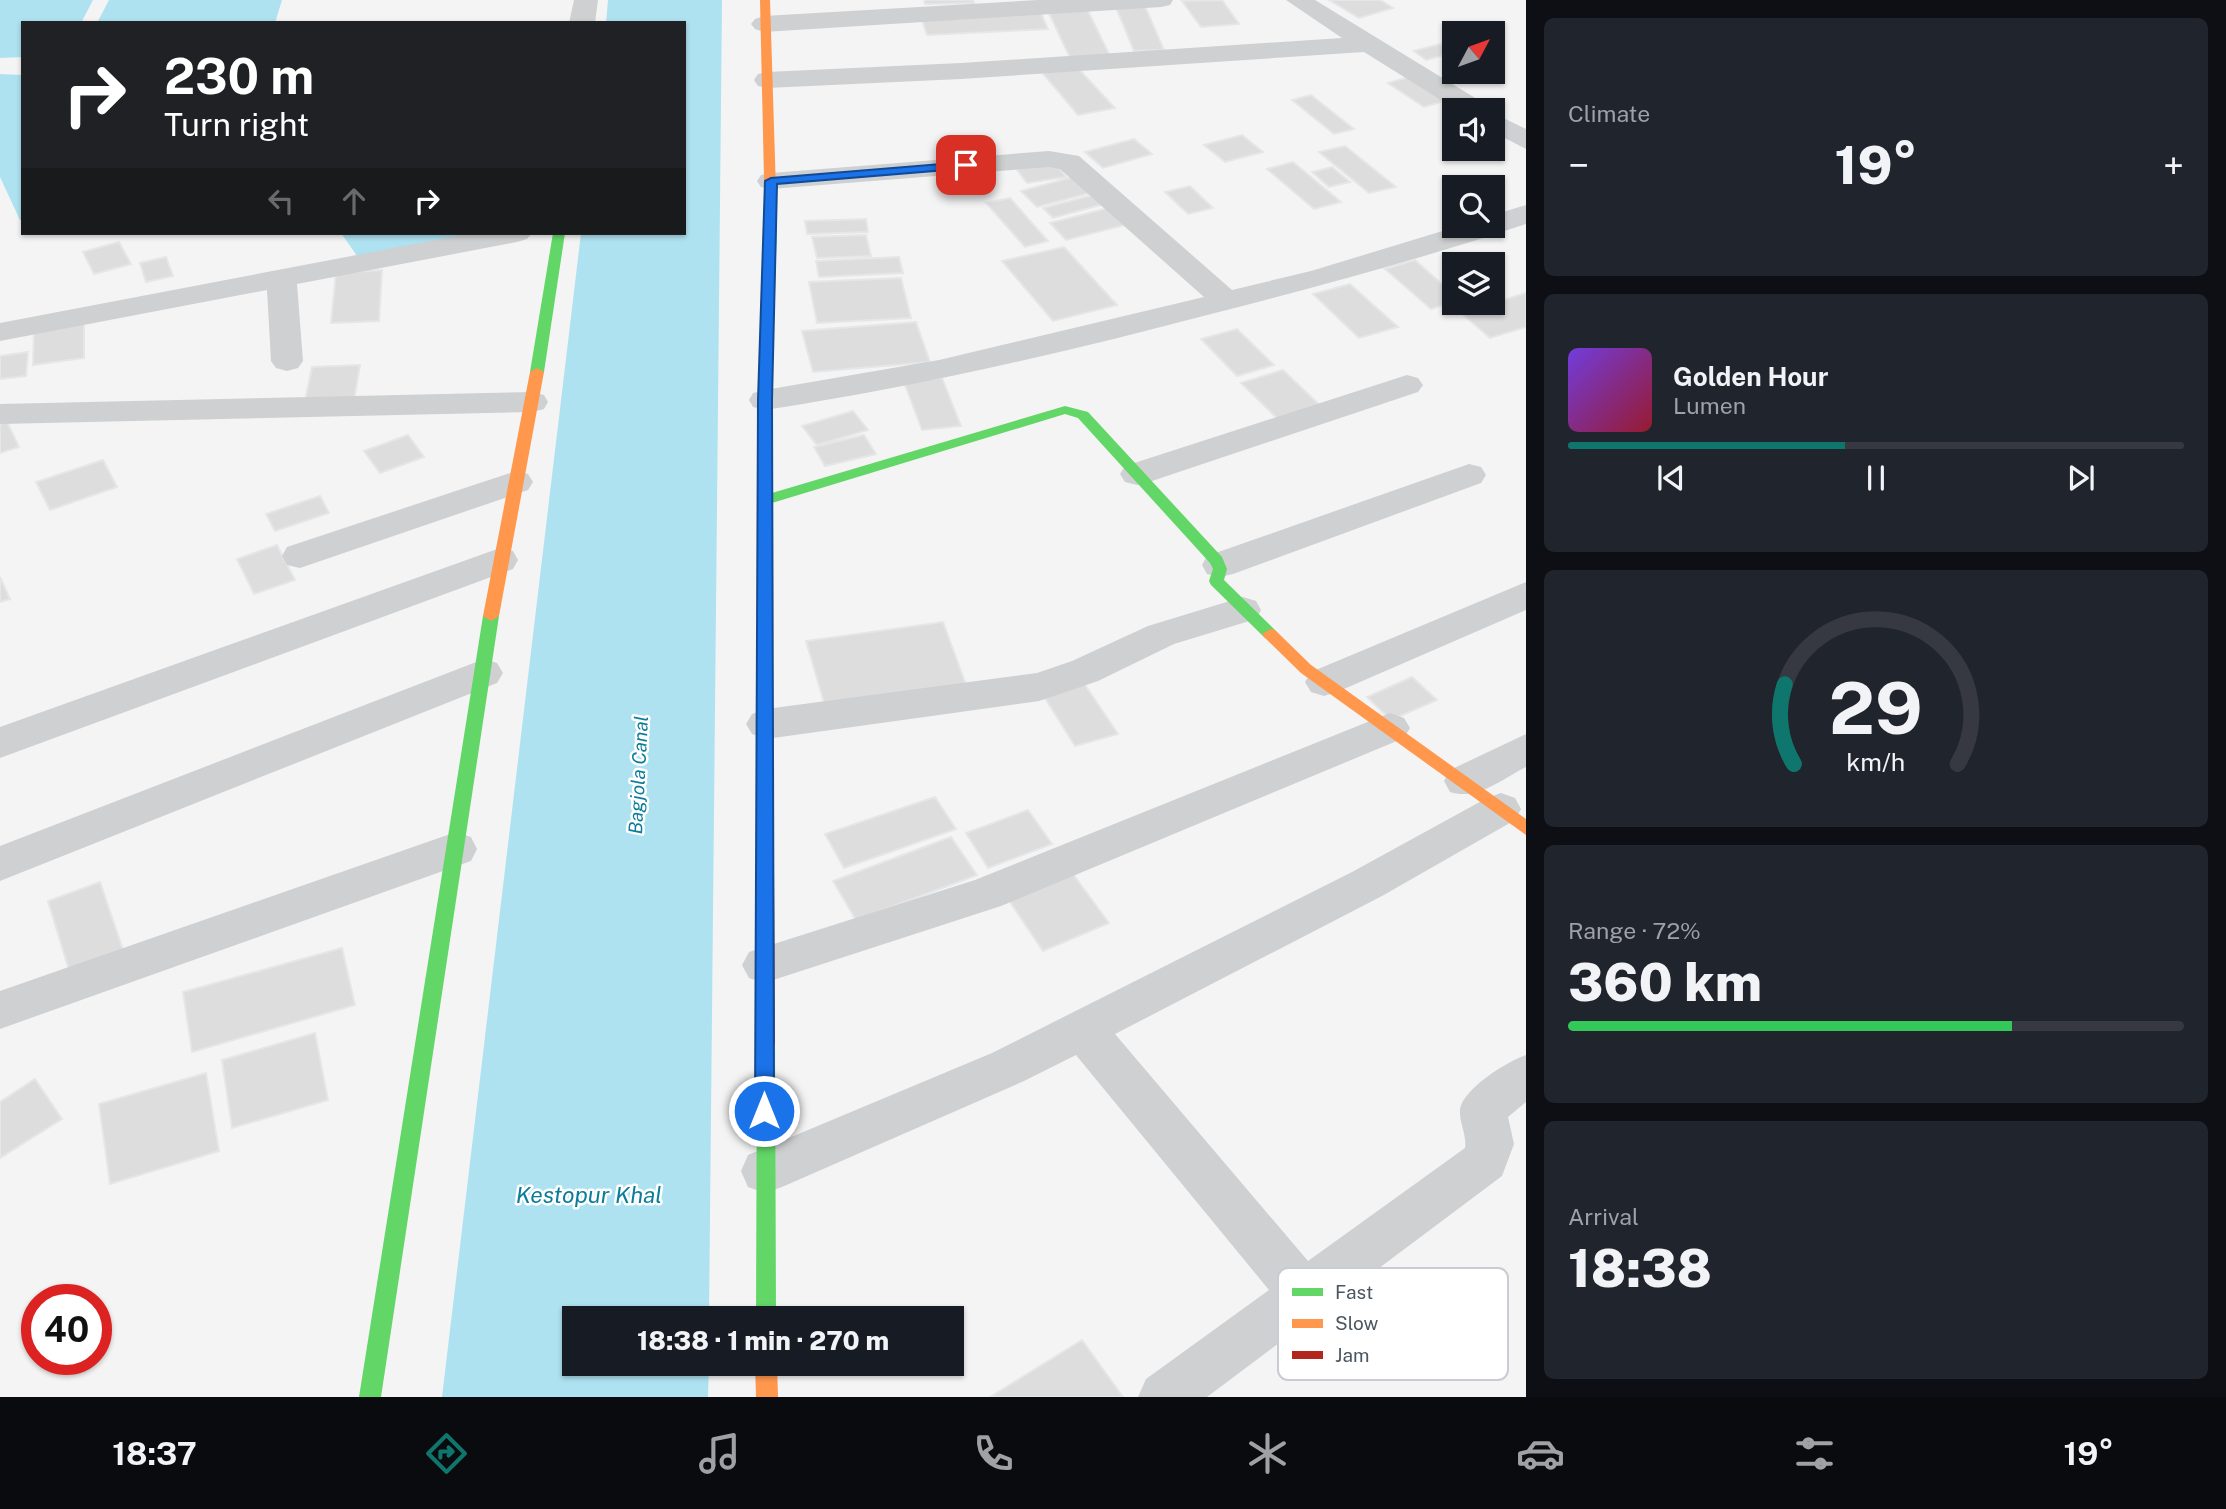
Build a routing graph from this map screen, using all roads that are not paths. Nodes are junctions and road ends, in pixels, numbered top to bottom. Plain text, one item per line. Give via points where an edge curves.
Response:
1 (586, 0) edge
2 (1161, 0) edge
3 (1298, 0) edge
4 (765, 12) edge
5 (582, 21) edge
6 (1368, 44) junction
7 (767, 80) junction
8 (1456, 98) edge
9 (1505, 128) edge
10 (1526, 141) edge
11 (771, 181) junction
12 (1526, 214) edge
13 (1505, 221) edge
14 (507, 235) edge
15 (559, 235) edge
16 (1449, 238) edge
17 (281, 278) junction
18 (1226, 301) junction
19 (0, 332) edge
20 (287, 361) dead end
21 (1408, 384) dead end
22 (765, 400) junction
23 (532, 402) junction
24 (0, 414) edge
25 (1137, 474) junction
26 (1469, 475) dead end
27 (516, 482) junction
28 (766, 500) junction
29 (300, 556) dead end
30 (500, 561) junction
31 (1220, 565) junction
32 (1526, 595) edge
33 (1243, 610) junction
34 (484, 673) junction
35 (1324, 682) junction
36 (766, 724) junction
37 (1390, 728) junction
38 (0, 743) edge
39 (1526, 749) edge
40 (1464, 781) junction
41 (1514, 819) edge
42 (456, 849) junction
43 (0, 864) edge
44 (764, 965) junction
45 (0, 1010) edge
46 (1083, 1030) junction
47 (1522, 1085) edge
48 (765, 1171) junction
49 (1282, 1268) edge
50 (1341, 1268) edge
51 (766, 1306) edge
52 (1278, 1315) edge
53 (766, 1376) edge
54 (370, 1397) edge
55 (766, 1397) edge
56 (1164, 1397) edge

1 - 5 street
2 - 4 street
3 - 6 street
4 - 7 street
6 - 7 street
6 - 8 street
7 - 11 street
9 - 10 street
11 - 18 street via 1049,159 1069,162
11 - 22 street
12 - 13 street
14 - 17 street
15 - 23 street
16 - 18 street
17 - 19 street
17 - 20 street
18 - 22 street via 930,372
21 - 25 street
22 - 28 street
23 - 24 street
23 - 27 street
25 - 28 street via 1083,415 1065,410
25 - 31 street
26 - 31 street
27 - 29 street
27 - 30 street
28 - 36 street
30 - 34 street
30 - 38 street
31 - 33 street via 1216,581
32 - 35 street
33 - 35 street
33 - 36 street via 1161,635 1039,687
34 - 42 street
34 - 43 street
35 - 37 street
36 - 44 street
37 - 40 street
37 - 44 street via 986,894
39 - 40 street
40 - 41 street
41 - 46 street via 1367,884
42 - 45 street
42 - 54 street
44 - 48 street
46 - 48 street
46 - 49 street
47 - 50 street via 1483,1109 1490,1144 1485,1161
48 - 51 street
52 - 56 street
53 - 55 street

